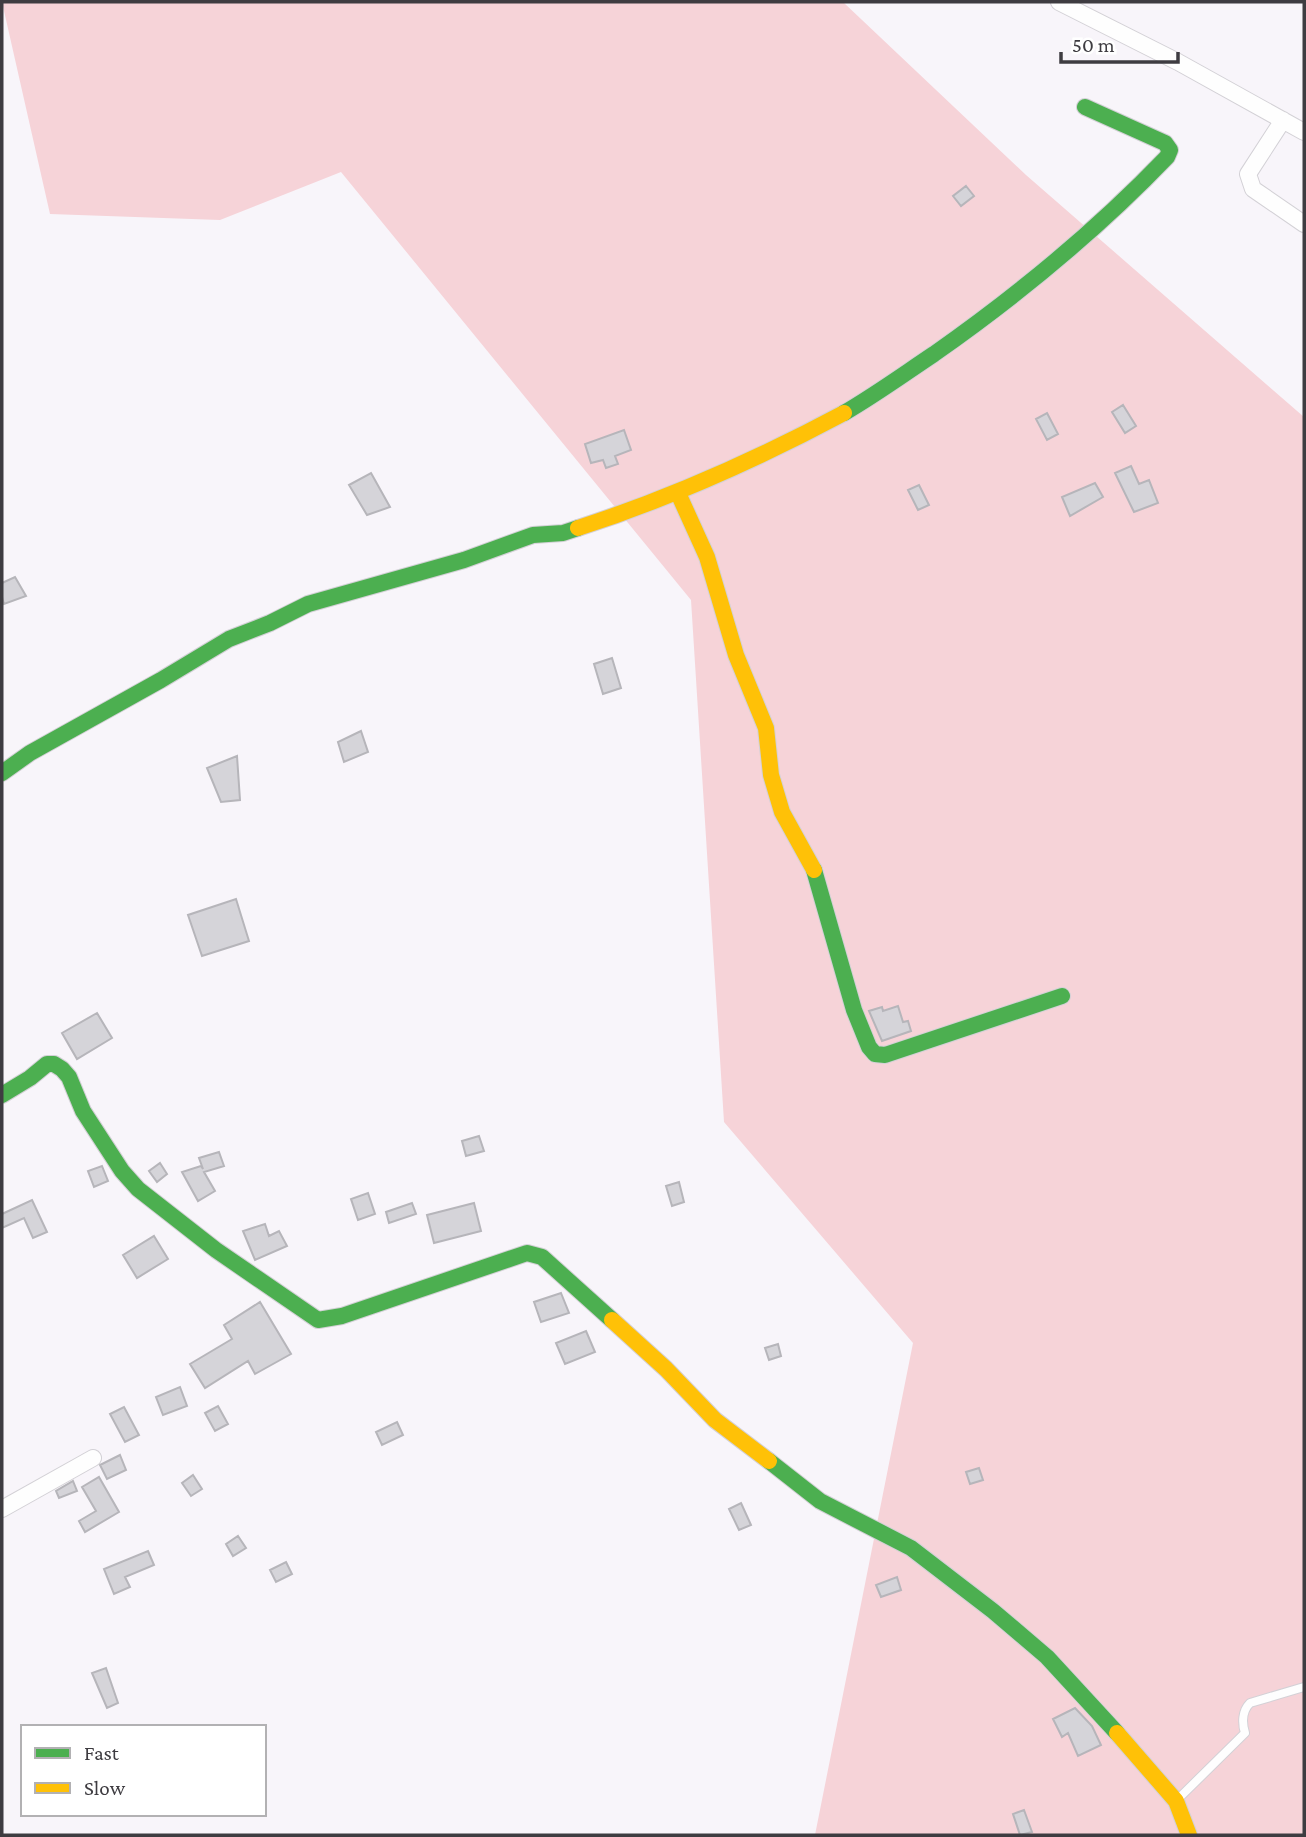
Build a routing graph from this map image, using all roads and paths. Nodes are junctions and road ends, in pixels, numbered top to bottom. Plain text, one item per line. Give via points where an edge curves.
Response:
1 (1059, 2) edge
2 (1085, 107) dead end
3 (1283, 120) junction
4 (1304, 132) edge
5 (1304, 223) edge
6 (678, 493) junction
7 (2, 773) edge
8 (1062, 996) dead end
9 (2, 1094) edge
10 (93, 1458) dead end
11 (2, 1509) edge
12 (1304, 1687) edge
13 (1175, 1801) junction
14 (1189, 1835) edge

1 - 3 street
2 - 6 street via 1161,140 1170,150 1167,157 1117,209 1044,272 865,401 782,446
3 - 4 street
3 - 5 street via 1248,174 1253,189
6 - 7 street via 563,533 533,535 464,560 308,604 229,639
6 - 8 street via 708,557 736,655 766,728 771,775 782,812 811,862 869,1047 875,1054 885,1055
9 - 13 street via 47,1064 62,1069 96,1131 138,1189 318,1320 342,1316 527,1253 542,1257 715,1420 820,1501 911,1549 1047,1657
10 - 11 street
12 - 13 lane via 1250,1703 1244,1713 1245,1733
13 - 14 street

